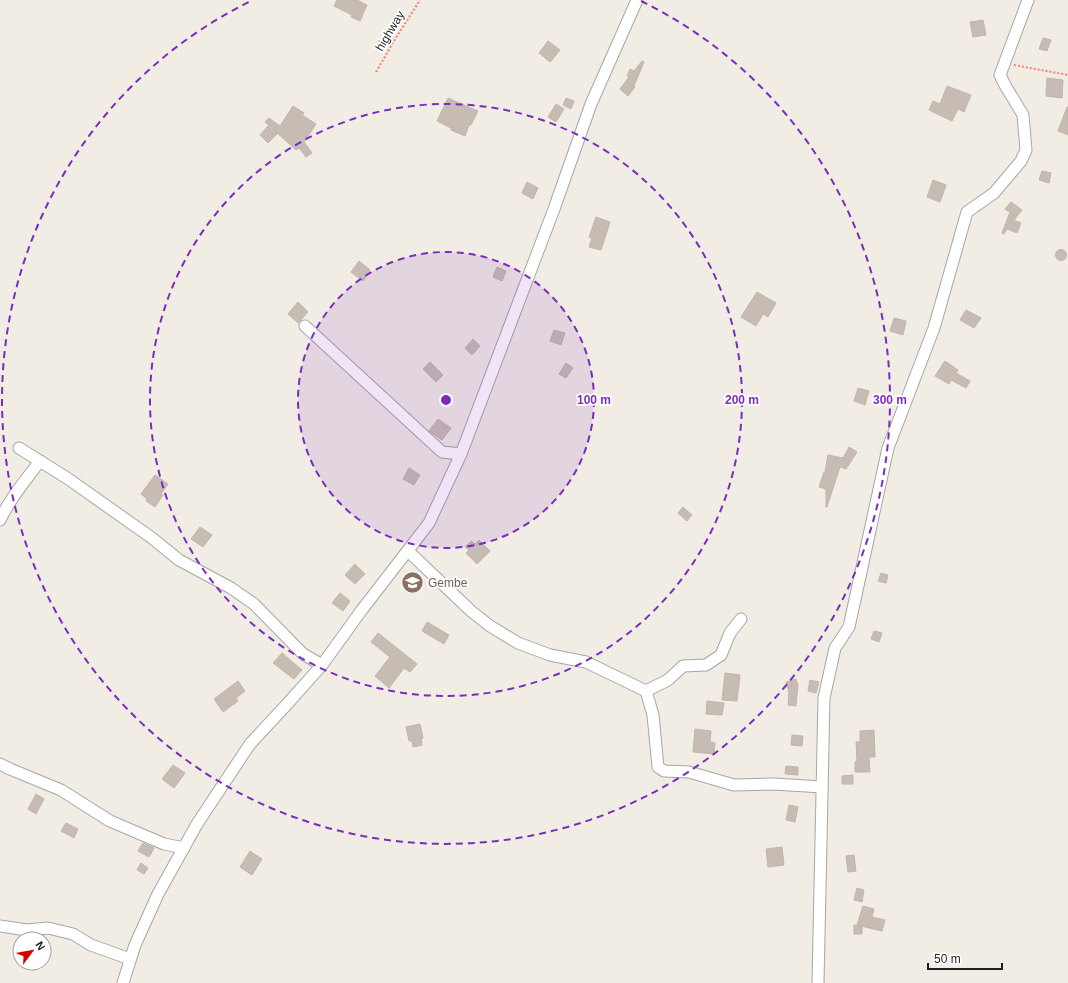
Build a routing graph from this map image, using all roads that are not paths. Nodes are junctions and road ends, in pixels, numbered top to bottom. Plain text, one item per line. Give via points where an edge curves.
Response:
1 (637, 0) edge
2 (1028, 0) edge
3 (305, 326) dead end
4 (19, 448) dead end
5 (461, 454) junction
6 (40, 461) junction
7 (0, 520) edge
8 (408, 551) junction
9 (741, 619) dead end
10 (322, 665) junction
11 (646, 691) junction
12 (0, 764) edge
13 (822, 787) junction
14 (184, 848) junction
15 (0, 926) edge
16 (130, 959) junction
17 (123, 983) edge
18 (818, 983) edge

1 - 5 street via 591,104
2 - 13 street via 1000,75 1023,115 1026,150 1021,161 994,193 967,212 934,328 888,448 849,627 835,648 824,698
3 - 5 street via 442,452
4 - 6 street
5 - 8 street via 429,523
6 - 7 street
6 - 10 street via 152,538 179,560 254,604 303,654
8 - 10 street
8 - 11 street via 471,611 518,643 550,655 586,662
9 - 11 street via 730,633 721,655 706,665 683,666 668,680
10 - 14 street via 250,744
11 - 13 street via 653,715 658,767 664,771 689,772 734,785
12 - 14 street via 61,790 110,821 164,844
13 - 18 street
14 - 16 street via 158,894
15 - 16 street via 27,930 48,928 73,934
16 - 17 street

